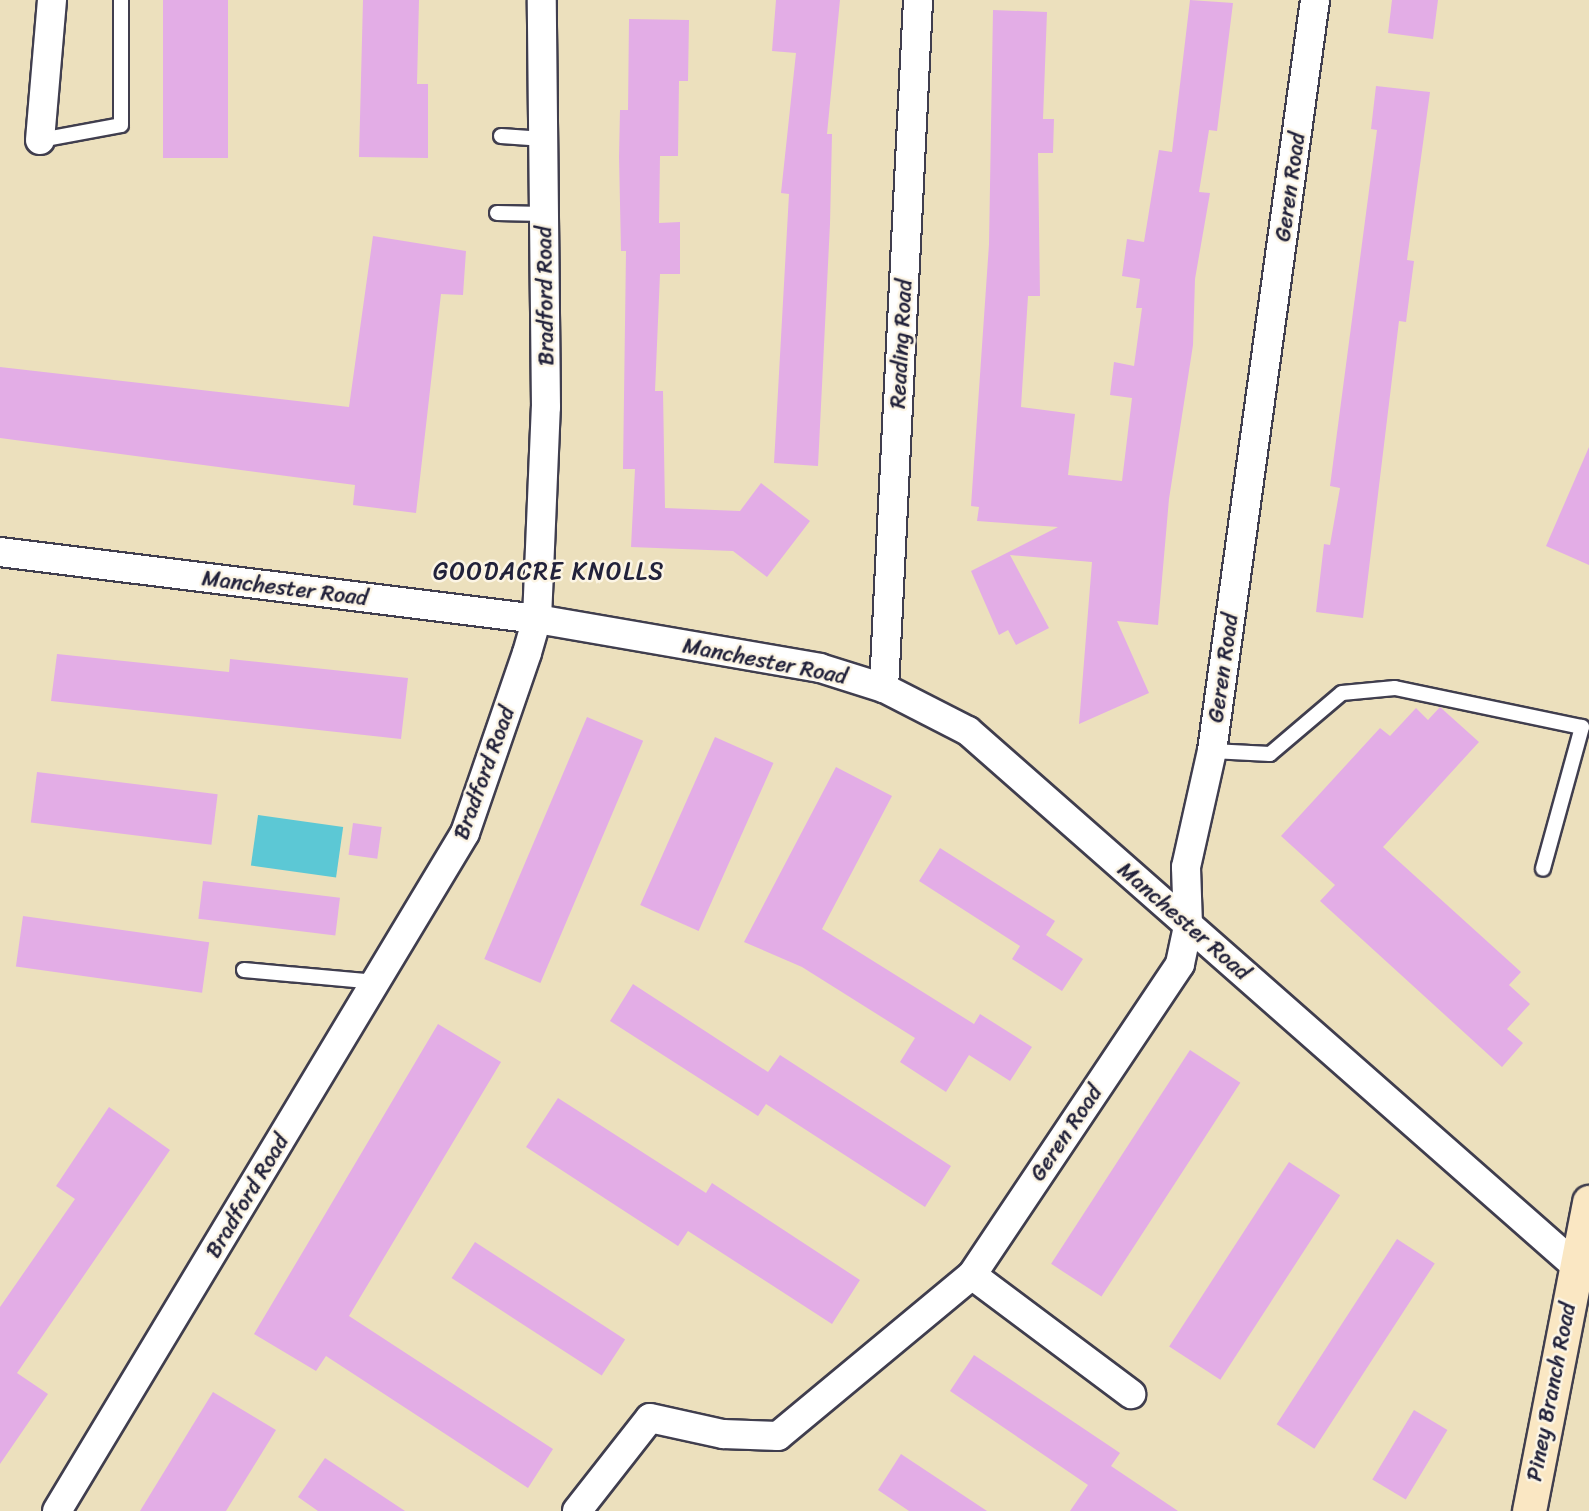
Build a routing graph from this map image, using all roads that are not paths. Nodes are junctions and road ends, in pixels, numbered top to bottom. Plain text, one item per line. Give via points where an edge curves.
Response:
1 (52, 0) edge
2 (121, 0) edge
3 (542, 0) edge
4 (918, 0) edge
5 (1316, 0) edge
6 (501, 136) dead end
7 (544, 139) junction
8 (40, 140) joint
9 (497, 213) dead end
10 (544, 214) junction
11 (0, 552) edge
12 (537, 620) junction
13 (884, 688) junction
14 (1212, 751) junction
15 (1543, 869) dead end
16 (1188, 924) junction
17 (244, 970) dead end
18 (376, 982) junction
19 (1589, 1202) edge
20 (1575, 1265) junction
21 (972, 1275) junction
22 (1131, 1394) dead end
23 (57, 1511) edge
24 (577, 1511) edge
25 (1529, 1511) edge

1 - 8 street
2 - 8 lane via 121,125
3 - 7 street, Bradford Road
4 - 13 street, Reading Road
5 - 14 street, Geren Road
6 - 7 lane
7 - 10 street, Bradford Road
9 - 10 lane
10 - 12 street, Bradford Road via 546,407
11 - 12 street, Manchester Road
12 - 13 street, Manchester Road via 820,668
12 - 18 street, Bradford Road via 465,833
13 - 16 street, Manchester Road via 968,731
14 - 15 lane via 1270,754 1341,693 1395,688 1581,726
14 - 16 street, Geren Road via 1186,867
16 - 20 street, Manchester Road
16 - 21 street, Geren Road via 1180,964
17 - 18 lane
18 - 23 street, Bradford Road
19 - 20 main road, Piney Branch Road
20 - 25 main road, Piney Branch Road
21 - 22 street
21 - 24 street, Geren Road via 778,1436 723,1434 650,1418

